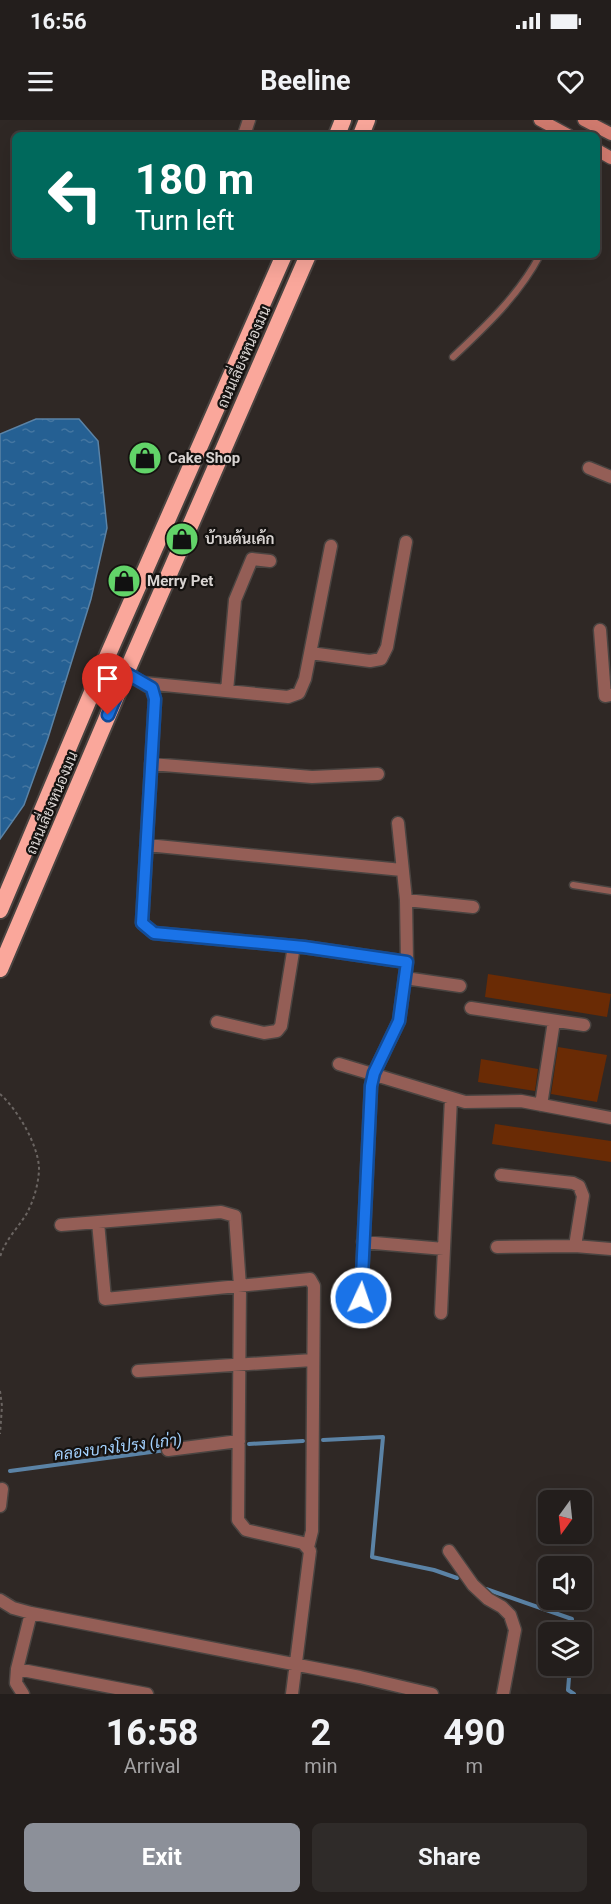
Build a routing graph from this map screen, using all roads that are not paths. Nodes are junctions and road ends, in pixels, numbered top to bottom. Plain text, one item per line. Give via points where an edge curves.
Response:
1 (540, 120) edge
2 (584, 120) edge
3 (562, 132) edge
4 (611, 134) edge
5 (283, 258) edge
6 (307, 258) edge
7 (538, 258) edge
8 (453, 357) dead end
9 (589, 468) dead end
10 (611, 477) edge
11 (406, 542) dead end
12 (331, 546) dead end
13 (270, 561) dead end
14 (600, 630) dead end
15 (310, 653) junction
16 (126, 673) junction
17 (142, 683) junction
18 (227, 691) junction
19 (611, 695) edge
20 (151, 764) junction
21 (378, 774) dead end
22 (398, 823) dead end
23 (147, 845) junction
24 (402, 870) junction
25 (573, 885) dead end
26 (611, 891) edge
27 (406, 900) junction
28 (473, 907) dead end
29 (0, 910) edge
30 (294, 946) junction
31 (407, 962) junction
32 (0, 969) edge
33 (405, 978) junction
34 (460, 986) dead end
35 (471, 1008) dead end
36 (217, 1022) dead end
37 (554, 1022) junction
38 (584, 1025) dead end
39 (339, 1064) dead end
40 (374, 1073) junction
41 (451, 1098) junction
42 (541, 1105) junction
43 (611, 1118) edge
44 (501, 1175) dead end
45 (98, 1222) junction
46 (61, 1225) dead end
47 (363, 1242) junction
48 (575, 1246) junction
49 (496, 1247) dead end
50 (444, 1249) junction
51 (611, 1249) edge
52 (240, 1286) junction
53 (361, 1298) dead end
54 (441, 1313) dead end
55 (313, 1360) junction
56 (239, 1365) junction
57 (138, 1371) dead end
58 (239, 1441) junction
59 (168, 1450) dead end
60 (2, 1489) dead end
61 (0, 1506) edge
62 (308, 1547) junction
63 (449, 1551) dead end
64 (0, 1599) edge
65 (31, 1613) junction
66 (296, 1665) junction
67 (17, 1669) junction
68 (409, 1691) edge
69 (23, 1694) edge
70 (147, 1694) edge
71 (292, 1694) edge
72 (432, 1694) edge
73 (503, 1694) edge

1 - 3 main road
2 - 4 main road
5 - 29 highway, ถนนเลี่ยงหนองมน
6 - 16 highway, ถนนเลี่ยงหนองมน
7 - 8 lane via 529,277
9 - 10 street
11 - 15 street via 387,647 381,659
12 - 15 street
13 - 18 street via 252,559 235,600
14 - 19 street via 605,696
15 - 18 street via 302,688 295,696
16 - 17 street
16 - 32 highway, ถนนเลี่ยงหนองมน
17 - 18 street
17 - 20 street via 152,688 155,699
20 - 21 street via 312,777
20 - 23 street
22 - 24 street
23 - 24 street
23 - 30 street via 142,923 154,933
24 - 27 street
25 - 26 lane
27 - 28 street
27 - 31 street
30 - 31 street
30 - 36 street via 277,1031 264,1033
31 - 33 street
33 - 34 street
33 - 40 street via 399,1021
35 - 37 street
37 - 38 street
37 - 42 street
39 - 40 street
40 - 41 street
40 - 47 street
41 - 42 street
41 - 50 street
42 - 43 street
44 - 48 street via 579,1186 583,1196
45 - 46 street
45 - 52 street via 230,1214 236,1220
45 - 52 street via 105,1299
47 - 50 street
47 - 53 street
48 - 49 street
48 - 51 street
50 - 54 street
52 - 55 street via 310,1279 314,1286
52 - 56 street
55 - 56 street
55 - 62 street via 312,1531
56 - 57 street
56 - 58 street
58 - 59 street
58 - 62 street via 238,1520 254,1533
60 - 61 street
62 - 66 street via 311,1558
63 - 73 street via 472,1585 510,1615 515,1630
64 - 65 street
65 - 66 street
65 - 67 street
66 - 68 street
66 - 71 street
67 - 69 street via 16,1683
67 - 70 street
68 - 72 street

